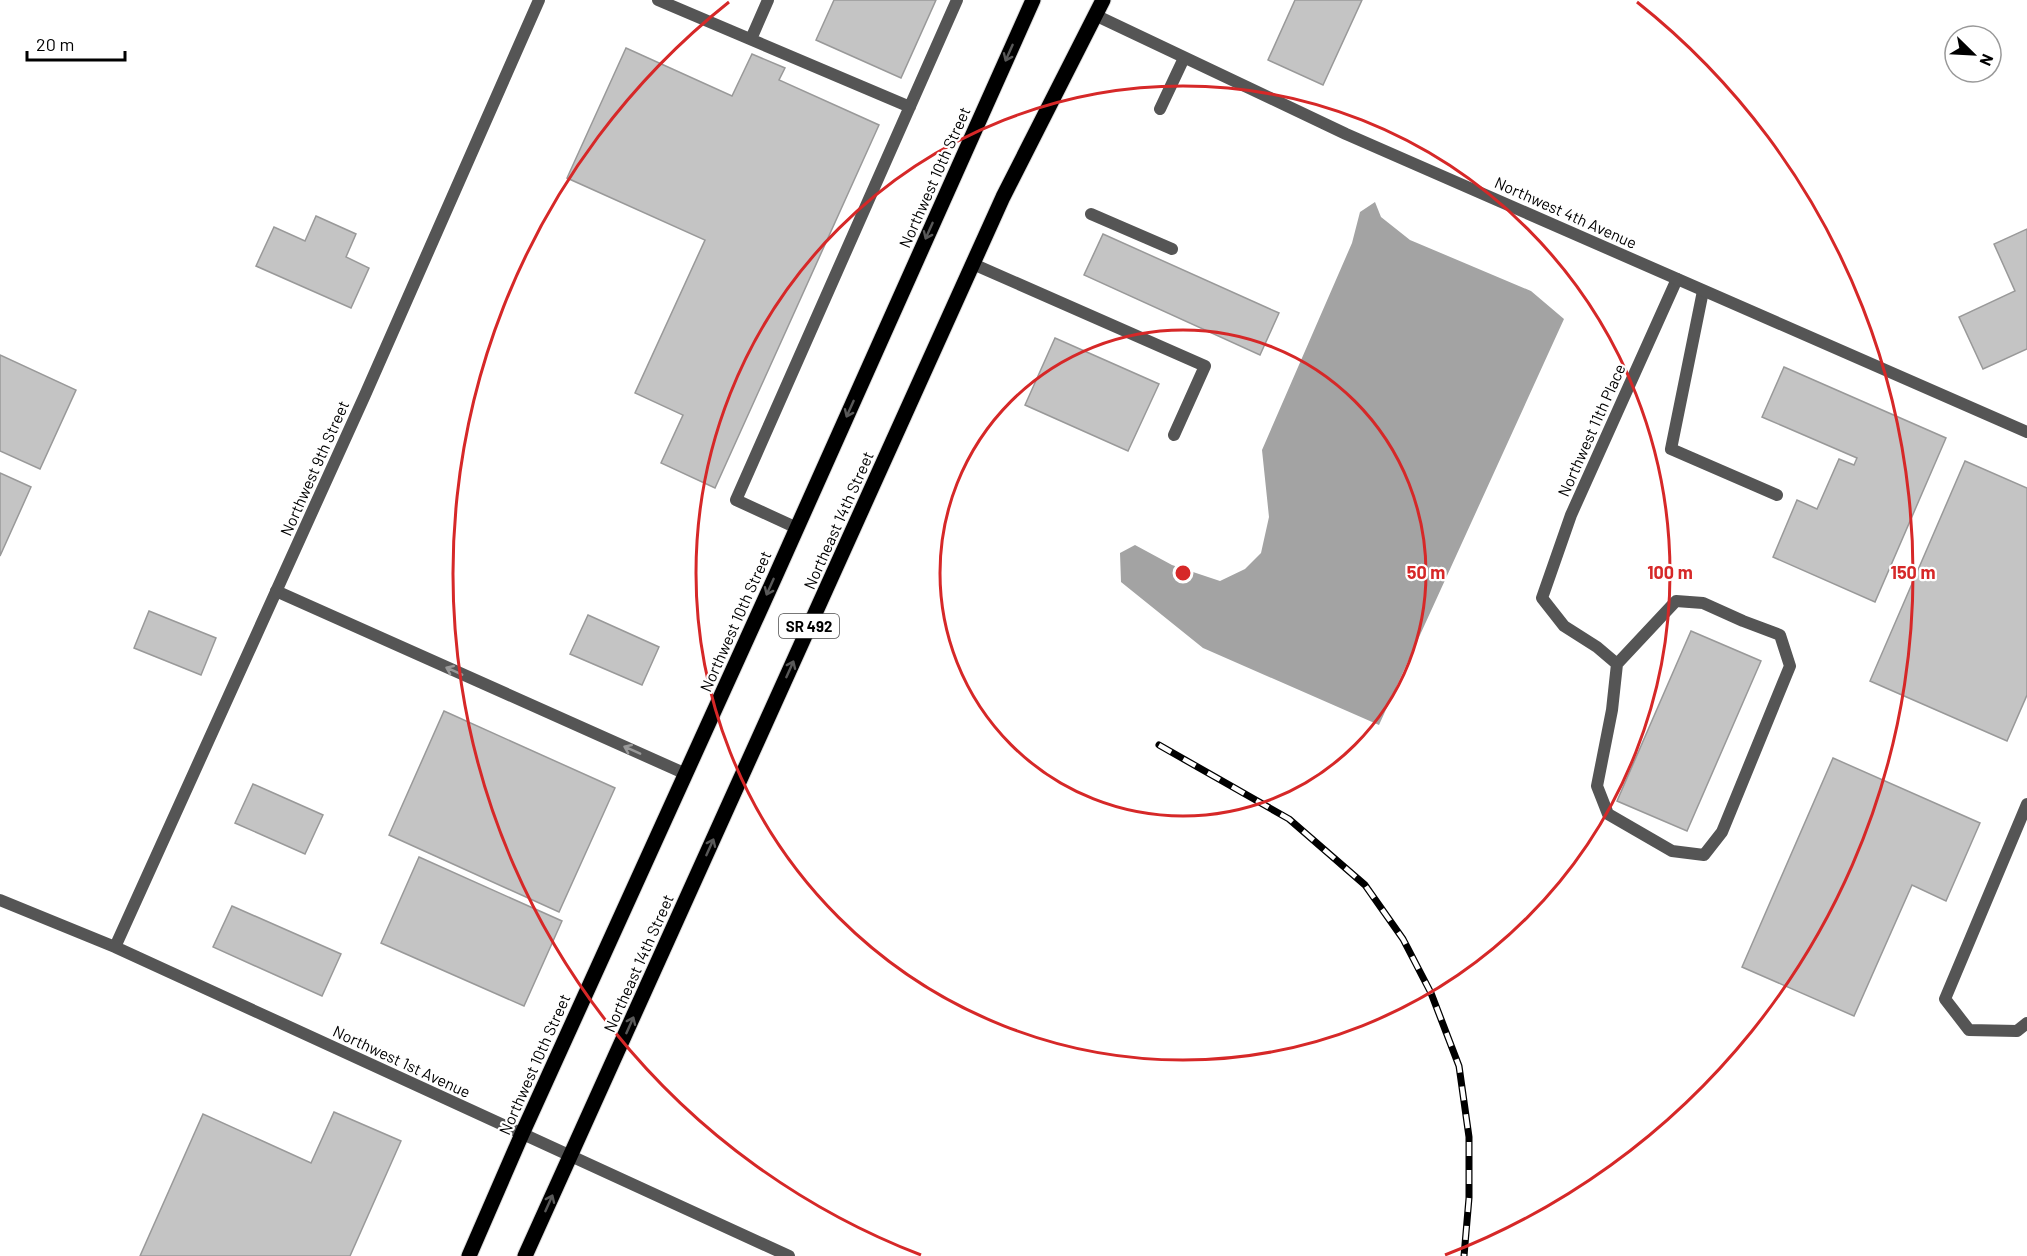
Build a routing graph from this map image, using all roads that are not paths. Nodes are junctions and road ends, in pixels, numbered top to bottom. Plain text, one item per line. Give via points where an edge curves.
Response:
1 (539, 0) edge
2 (658, 0) edge
3 (768, 0) edge
4 (957, 0) edge
5 (1033, 0) edge
6 (1102, 0) edge
7 (1095, 15) junction
8 (751, 39) junction
9 (1184, 58) junction
10 (910, 107) junction
11 (1160, 109) dead end
12 (1091, 214) dead end
13 (1172, 249) dead end
14 (973, 264) junction
15 (1677, 279) junction
16 (1703, 291) junction
17 (2027, 432) edge
18 (1174, 435) dead end
19 (1777, 495) dead end
20 (796, 528) junction
21 (276, 591) junction
22 (1617, 664) junction
23 (686, 774) junction
24 (2027, 804) edge
25 (0, 900) edge
26 (115, 947) junction
27 (2027, 1023) edge
28 (522, 1134) junction
29 (571, 1156) junction
30 (469, 1256) edge
31 (525, 1256) edge
32 (789, 1256) edge

1 - 21 street, Northwest 9th Street
2 - 8 street
3 - 8 street
4 - 10 street
5 -> 20 main road, Northwest 10th Street / SR 492
6 - 7 main road, Northeast 14th Street / SR 492
7 - 9 street, Northwest 4th Avenue
7 - 14 main road, Northeast 14th Street / SR 492
8 - 10 street
9 - 11 street
9 - 15 street, Northwest 4th Avenue via 1346,134
10 - 20 street via 736,500
12 - 13 street
14 - 18 street via 1205,366
29 -> 14 main road, Northeast 14th Street / SR 492
15 - 16 street, Northwest 4th Avenue
15 - 22 street, Northwest 11th Place via 1571,514 1542,598 1564,626
16 - 17 street, Northwest 4th Avenue
16 - 19 street via 1671,449
20 -> 23 main road, Northwest 10th Street / SR 492
23 -> 21 street
21 - 26 street, Northwest 9th Street
22 - 22 street via 1597,786 1608,814 1672,851 1704,855 1722,832 1790,666 1780,635 1703,603 1676,601
23 - 28 main road, Northwest 10th Street / SR 492
24 - 27 street via 1945,999 1969,1030 2017,1031
25 - 26 street, Northwest 1st Avenue
26 - 28 street, Northwest 1st Avenue
28 - 29 street, Northwest 1st Avenue
28 - 30 main road, Northwest 10th Street / SR 492
31 -> 29 main road, Northeast 14th Street / SR 492
29 - 32 street, Northwest 1st Avenue

